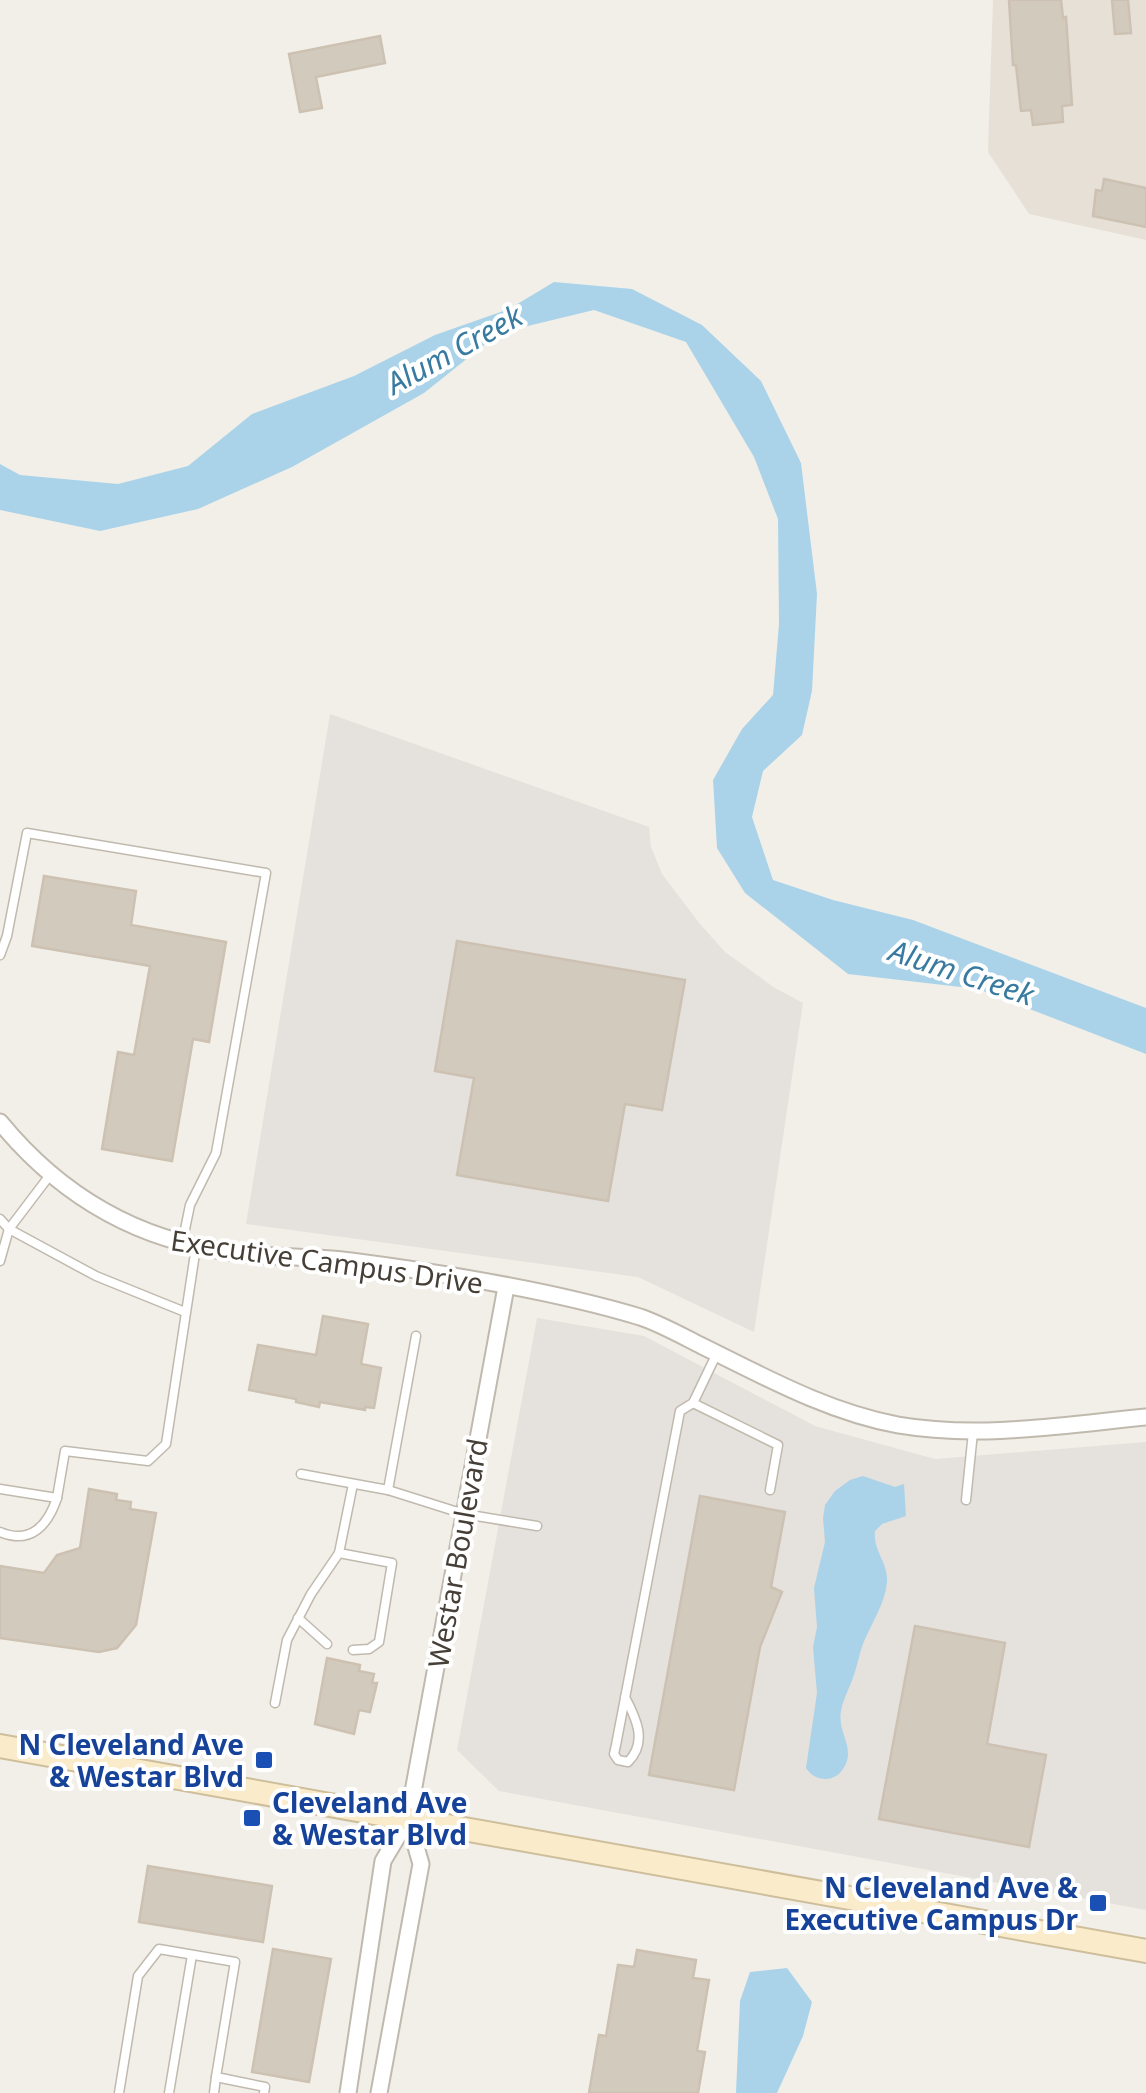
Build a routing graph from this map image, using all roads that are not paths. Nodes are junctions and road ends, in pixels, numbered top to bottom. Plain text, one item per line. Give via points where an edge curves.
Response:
1 (0, 955) edge
2 (0, 1122) edge
3 (50, 1174) junction
4 (0, 1218) edge
5 (8, 1229) junction
6 (189, 1245) junction
7 (0, 1262) edge
8 (506, 1287) junction
9 (186, 1312) junction
10 (416, 1336) dead end
11 (718, 1354) junction
12 (692, 1403) junction
13 (1146, 1417) edge
14 (973, 1432) junction
15 (301, 1474) dead end
16 (353, 1484) junction
17 (0, 1489) edge
18 (388, 1490) junction
19 (770, 1490) dead end
20 (57, 1498) junction
21 (966, 1500) dead end
22 (464, 1514) junction
23 (538, 1526) dead end
24 (0, 1532) edge
25 (340, 1553) junction
26 (298, 1618) junction
27 (326, 1644) dead end
28 (353, 1650) dead end
29 (625, 1697) junction
30 (275, 1702) dead end
31 (0, 1746) edge
32 (408, 1819) junction
33 (1146, 1951) edge
34 (192, 1954) junction
35 (216, 2077) junction
36 (119, 2093) edge
37 (168, 2093) edge
38 (214, 2093) edge
39 (264, 2093) edge
40 (348, 2093) edge
41 (380, 2093) edge

1 - 6 lane via 26,834 266,874 216,1154 190,1205
2 - 3 street, Executive Campus Drive
3 - 5 lane
3 - 6 street, Executive Campus Drive via 125,1224
4 - 5 lane
5 - 7 lane
5 - 9 lane via 96,1276
6 - 8 street, Executive Campus Drive via 345,1260
6 - 9 lane
8 - 11 street, Executive Campus Drive via 641,1318
8 - 22 street, Westar Boulevard
9 - 20 lane via 166,1444 148,1461 65,1451
10 - 18 lane
11 - 12 lane
11 - 14 street, Executive Campus Drive via 852,1414
12 - 19 lane via 778,1445
12 - 29 lane via 680,1411
13 - 14 street, Executive Campus Drive
14 - 21 lane
15 - 16 lane
16 - 18 lane
16 - 25 lane
17 - 20 lane
18 - 22 lane
20 - 24 lane via 39,1530
22 - 23 lane
22 - 32 street, Westar Boulevard
25 - 26 lane
25 - 28 lane via 392,1563 379,1642
26 - 27 lane
26 - 30 lane
29 - 29 lane via 614,1754 628,1762 640,1724
31 - 32 main road
32 - 33 main road
32 - 40 street, Westar Boulevard via 383,1862
32 - 41 street, Westar Boulevard via 421,1864
34 - 35 lane via 235,1962
34 - 36 lane via 159,1949 138,1976
34 - 37 lane
35 - 38 lane
35 - 39 lane via 265,2087

